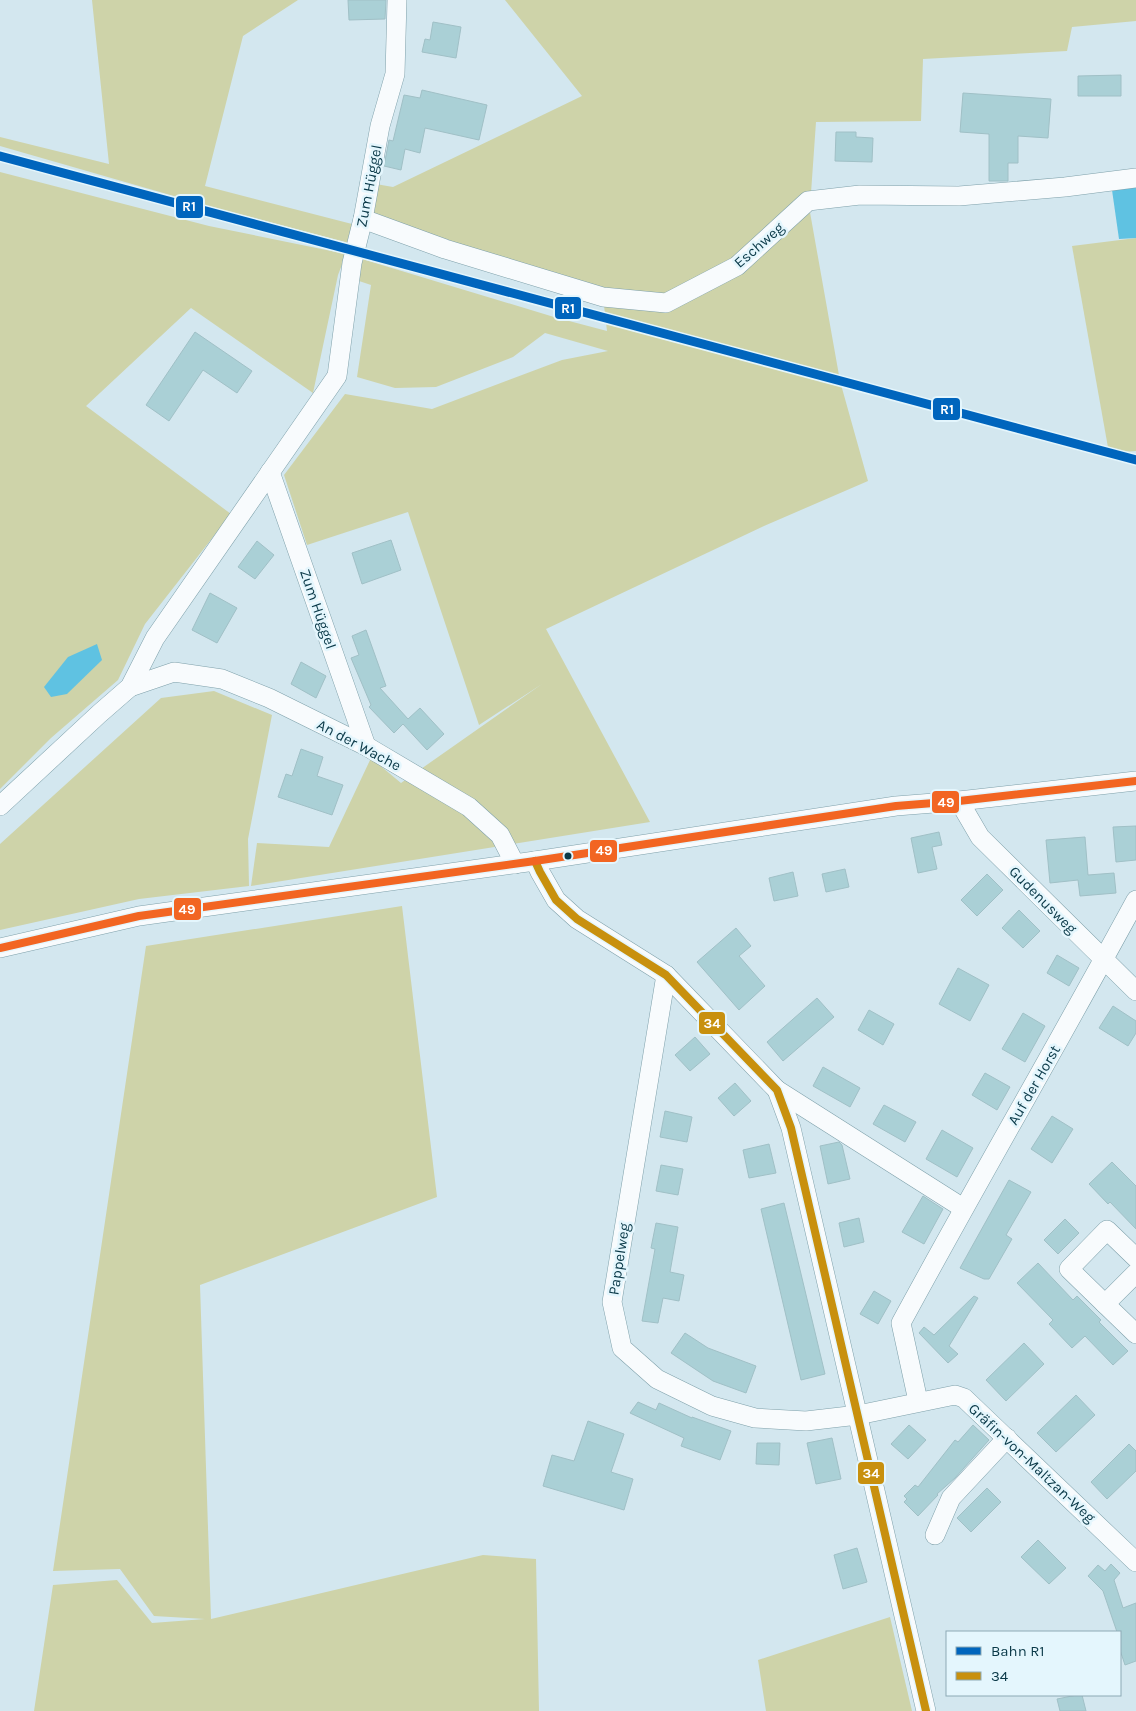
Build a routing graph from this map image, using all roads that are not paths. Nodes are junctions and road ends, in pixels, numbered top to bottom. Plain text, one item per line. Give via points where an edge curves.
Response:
1 (397, 0) edge
2 (1136, 178) edge
3 (363, 219) junction
4 (270, 472) junction
5 (174, 672) joint
6 (130, 687) junction
7 (366, 746) junction
8 (1136, 781) edge
9 (959, 801) junction
10 (0, 806) edge
11 (535, 861) junction
12 (515, 864) junction
13 (1136, 900) edge
14 (0, 948) edge
15 (1103, 960) junction
16 (666, 975) junction
17 (1136, 991) edge
18 (777, 1090) junction
19 (963, 1208) junction
20 (1136, 1258) edge
21 (1136, 1273) edge
22 (1105, 1304) junction
23 (1136, 1334) edge
24 (918, 1401) junction
25 (858, 1415) junction
26 (1007, 1438) junction
27 (935, 1534) dead end
28 (1136, 1562) edge
29 (926, 1711) edge

1 - 3 street, Zum Hüggel via 396,74 380,126
2 - 3 street, Eschweg via 959,196 860,195 808,201 737,266 666,303 603,297 445,249
3 - 4 street, Zum Hüggel via 352,264 337,376
4 - 6 street, Zum Hüggel via 155,638
4 - 7 street, Zum Hüggel
5 - 6 street, Zum Hüggel
5 - 7 street, An der Wache via 222,679 269,698
6 - 10 street, Zum Hüggel
7 - 12 street, An der Wache via 469,807 500,835
8 - 9 street
9 - 11 street via 896,806
9 - 15 street, Gudenusweg via 980,837
11 - 12 street
11 - 16 street via 556,900 577,919
12 - 14 street via 139,916
13 - 15 street, Auf der Horst
15 - 17 street, Gudenusweg
15 - 19 street, Auf der Horst
16 - 18 street
16 - 25 street, Pappelweg via 612,1302 622,1348 657,1379 712,1406 755,1418 806,1421
18 - 19 street
18 - 25 street via 791,1128
19 - 24 street, Auf der Horst via 901,1323
20 - 22 street via 1107,1230 1069,1269
21 - 22 street
22 - 23 street
24 - 25 street, Gräfin-von-Maltzan-Weg
24 - 26 street, Gräfin-von-Maltzan-Weg via 955,1395 964,1398
25 - 29 street
26 - 27 street via 951,1498
26 - 28 street, Gräfin-von-Maltzan-Weg

